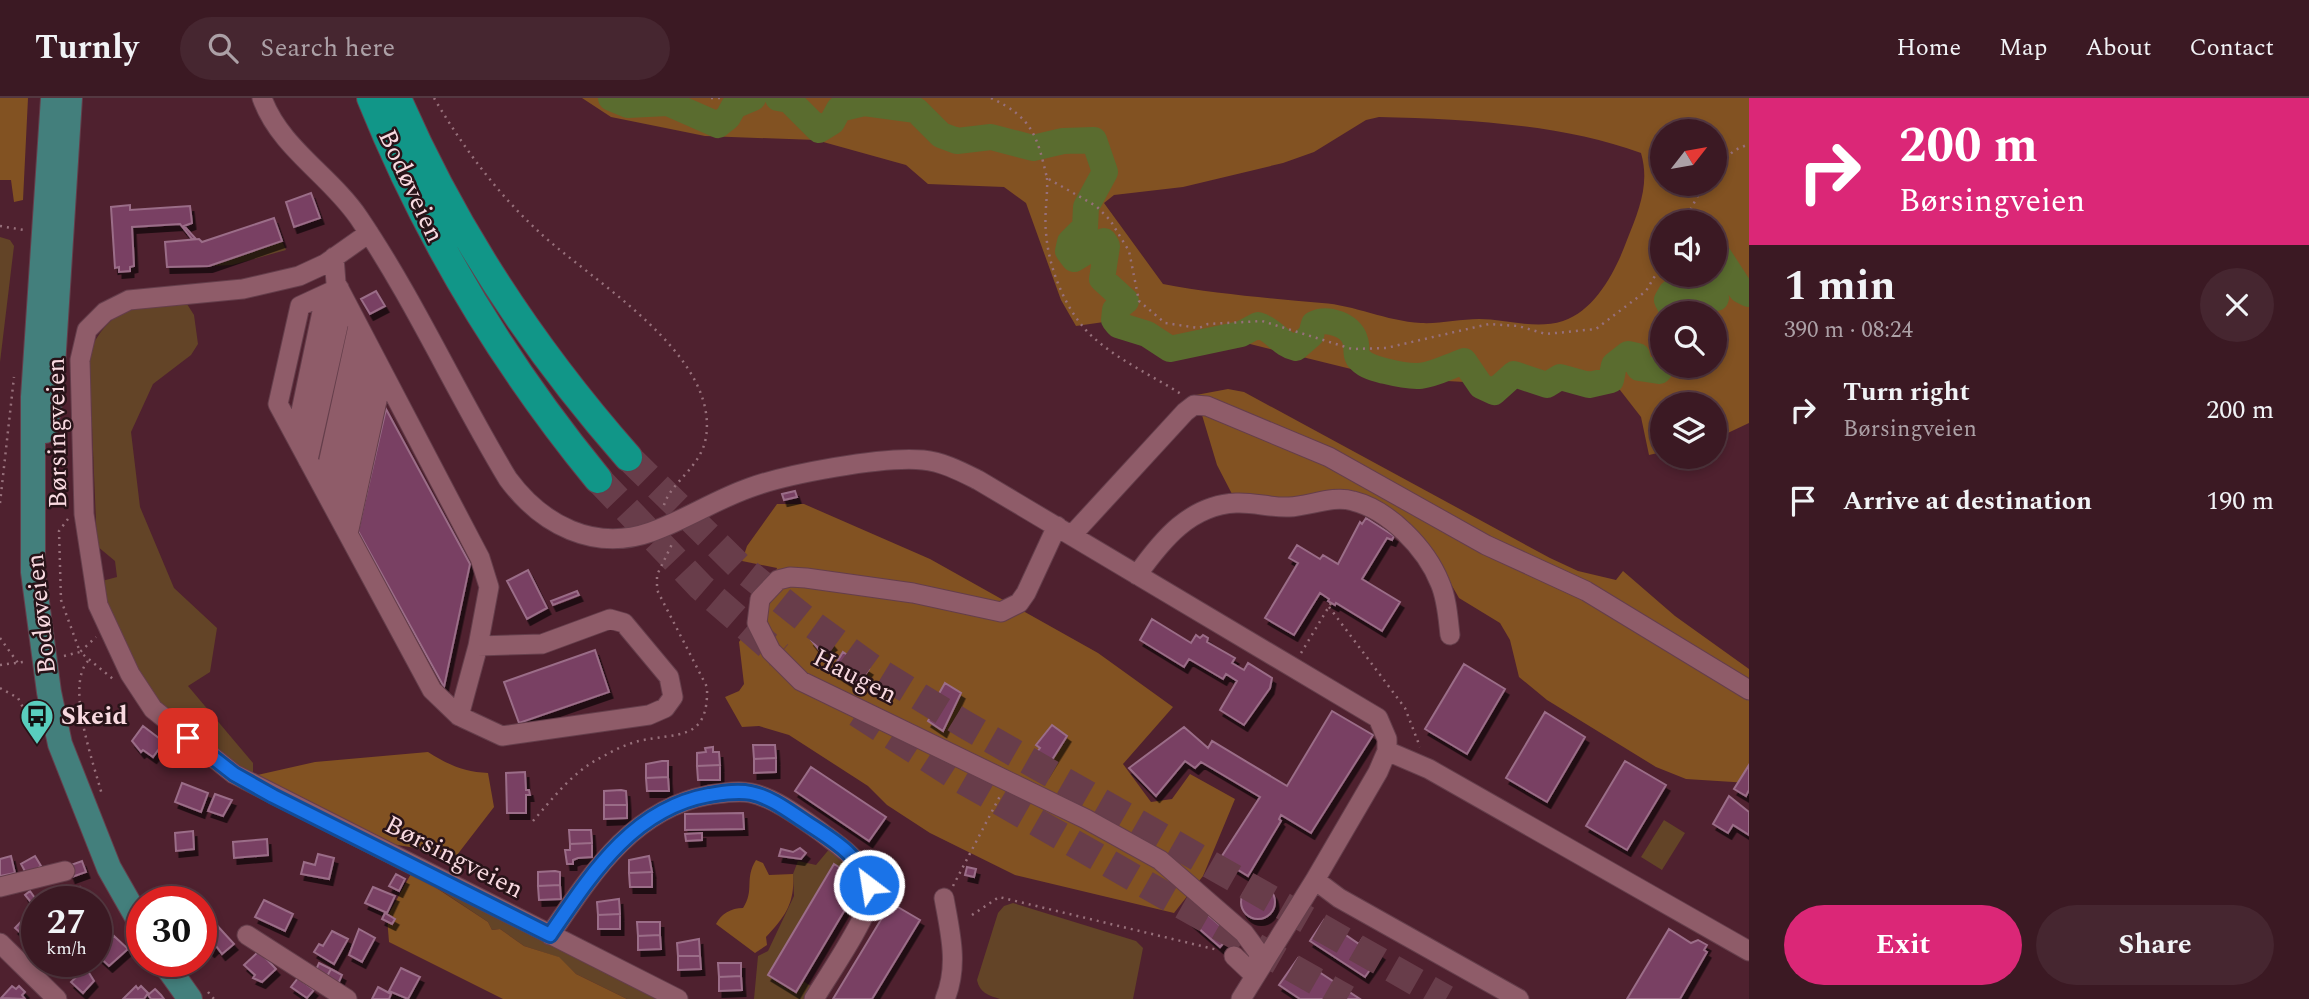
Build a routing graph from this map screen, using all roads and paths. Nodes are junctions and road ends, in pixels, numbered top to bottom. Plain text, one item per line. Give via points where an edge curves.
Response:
1 (53, 98) edge
2 (70, 98) edge
3 (262, 98) edge
4 (362, 98) edge
5 (371, 98) edge
6 (397, 98) edge
7 (434, 98) edge
8 (710, 98) edge
9 (722, 98) edge
10 (991, 98) edge
11 (387, 139) junction
12 (1749, 145) edge
13 (1727, 156) edge
14 (1047, 178) junction
15 (0, 226) edge
16 (27, 230) dead end
17 (369, 233) junction
18 (334, 257) junction
19 (1650, 284) edge
20 (342, 294) junction
21 (358, 326) junction
22 (370, 348) junction
23 (383, 373) junction
24 (1194, 405) junction
25 (628, 457) tunnel mouth
26 (309, 460) junction
27 (598, 479) tunnel mouth
28 (323, 487) junction
29 (35, 494) junction
30 (335, 509) junction
31 (663, 513) dead end
32 (84, 514) junction
33 (348, 534) junction
34 (1070, 534) junction
35 (673, 536) dead end
36 (1137, 575) junction
37 (1450, 635) dead end
38 (0, 638) edge
39 (478, 646) junction
40 (80, 652) junction
41 (61, 657) dead end
42 (88, 661) junction
43 (23, 662) dead end
44 (18, 663) junction
45 (0, 665) edge
46 (1292, 667) junction
47 (0, 688) edge
48 (1749, 690) edge
49 (141, 693) junction
50 (459, 716) junction
51 (37, 735) dead end
52 (1387, 751) junction
53 (1429, 769) junction
54 (1006, 780) junction
55 (103, 797) dead end
56 (533, 821) dead end
57 (65, 871) dead end
58 (1315, 880) junction
59 (0, 887) edge
60 (126, 898) edge
61 (944, 898) joint
62 (972, 915) dead end
63 (247, 935) dead end
64 (550, 935) junction
65 (0, 943) edge
66 (1749, 951) edge
67 (1234, 956) joint
68 (1257, 970) junction
69 (174, 977) edge
70 (1246, 998) edge
71 (57, 999) edge
72 (190, 999) edge
73 (347, 999) edge
74 (678, 999) edge
75 (814, 999) edge
76 (945, 999) edge
77 (1519, 999) edge

1 - 29 main road, Bodøveien via 33,397
2 - 29 main road, Bodøveien via 51,397
3 - 17 street via 278,130 351,206
4 - 11 highway
5 - 11 highway, Bodøveien
6 - 25 highway, Bodøveien via 448,203 491,276 555,370
7 - 31 path via 491,183 538,232 647,322 689,372 701,394 706,438 692,470 666,498
8 - 9 path
10 - 14 path via 1019,114 1038,140
11 - 27 highway, Bodøveien via 421,214 474,307 544,411
12 - 13 path
14 - 19 path via 1096,206 1120,233 1129,251 1139,300 1158,319 1199,328 1257,321 1352,349 1489,324 1546,334 1596,328
14 - 24 path via 1048,253 1081,324 1095,339
15 - 16 path
17 - 18 street, Børsingveien
17 - 34 street via 508,479 527,503 560,527 597,538 636,536 763,483 906,460 957,469
18 - 20 street
18 - 32 street, Børsingveien via 299,276 243,289 129,299 95,321 81,345 79,360
20 - 21 street
20 - 26 street
20 - 26 street via 300,306 278,404
21 - 22 street
21 - 28 street
22 - 23 street
22 - 30 street
23 - 33 street
23 - 39 street via 480,558 489,587
24 - 34 street, Haugen
24 - 48 street via 1207,406 1329,457 1486,545 1586,591
26 - 28 street
28 - 30 street
29 - 60 main road, Bodøveien via 33,572 46,679 60,744 109,868
30 - 33 street
32 - 40 path via 72,517 59,531 60,591
32 - 49 street, Børsingveien via 98,605
33 - 50 street via 432,690
34 - 36 street
34 - 54 street, Haugen via 1019,603 1001,612 913,593 790,577 768,587 757,611 757,623 771,651 801,681
35 - 56 path via 657,575 657,590 707,687 701,718 689,733 638,741 602,757 569,780
36 - 37 street via 1154,550 1190,516 1214,505 1272,508 1354,501 1394,522 1429,563 1440,583
36 - 46 street
38 - 44 path
39 - 50 street
39 - 50 street via 542,644 610,619 624,623 669,677 673,697 665,708 649,715 502,736
40 - 41 path
40 - 42 path
42 - 49 path via 130,694
42 - 55 path via 79,677 80,699
43 - 44 path
44 - 45 path
46 - 52 street via 1378,718 1385,729
46 - 53 path via 1330,605 1405,708
47 - 51 path via 18,698
49 - 64 street, Børsingveien via 172,726 234,774
52 - 53 street
52 - 58 street
53 - 66 street
54 - 61 path via 960,876
54 - 68 street, Haugen via 1160,860 1244,933 1258,952
57 - 59 street
58 - 68 street
58 - 77 street
61 - 76 street via 953,967
62 - 67 path via 999,897
63 - 73 street
64 - 74 street, Børsingveien
64 - 75 street via 609,855 645,820 690,799 751,793 816,829 853,857 866,874 869,905
65 - 71 street
67 - 68 street
68 - 70 street
69 - 72 main road

